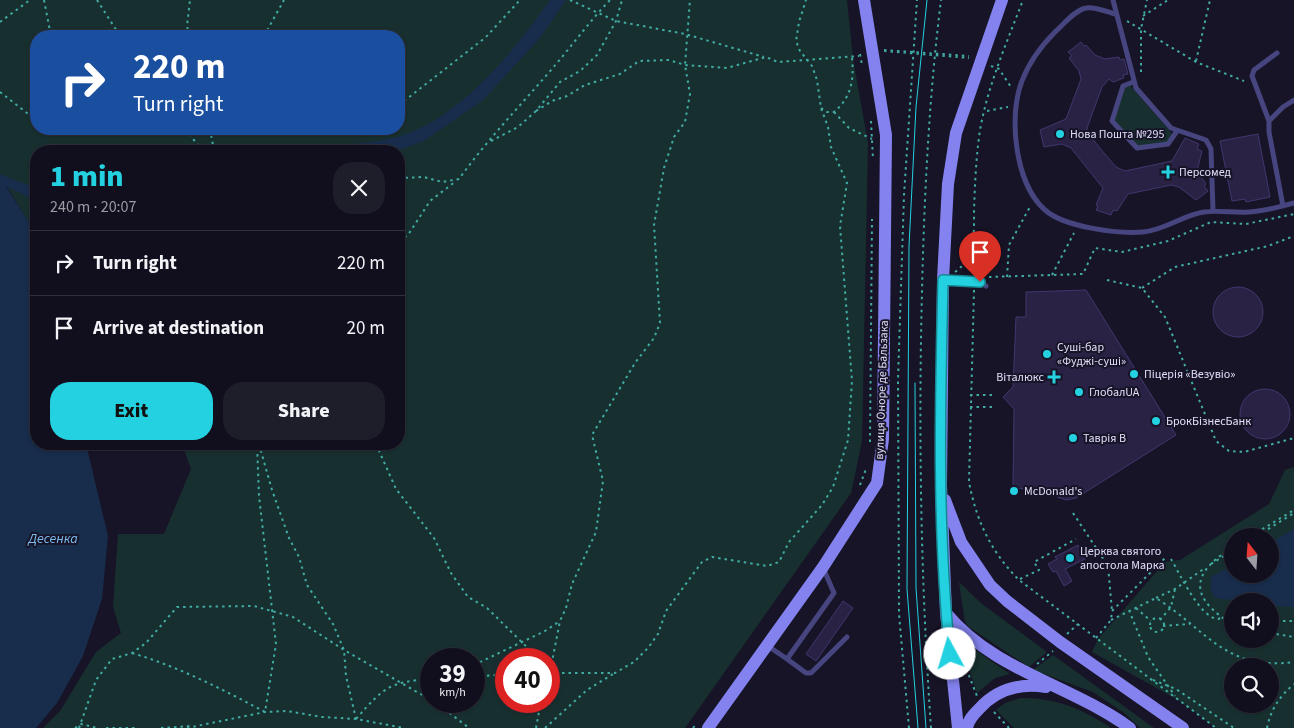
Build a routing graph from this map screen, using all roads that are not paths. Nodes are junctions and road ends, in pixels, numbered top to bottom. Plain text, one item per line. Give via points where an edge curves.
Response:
1 (864, 0) edge
2 (1002, 0) edge
3 (1084, 0) edge
4 (1113, 0) edge
5 (1085, 8) junction
6 (1115, 14) junction
7 (1277, 53) dead end
8 (1133, 82) junction
9 (1294, 100) edge
10 (1270, 121) junction
11 (1177, 131) junction
12 (1294, 203) edge
13 (1283, 206) junction
14 (1213, 211) junction
15 (943, 280) junction
16 (986, 286) dead end
17 (941, 485) junction
18 (823, 567) junction
19 (946, 613) junction
20 (847, 637) dead end
21 (767, 645) junction
22 (787, 659) junction
23 (1056, 688) junction
24 (703, 724) edge
25 (958, 728) edge
26 (967, 728) edge
27 (1130, 728) edge
28 (1183, 728) edge

1 - 18 street, вулиця Оноре де Бальзака via 869,53 886,135 883,439 877,483
2 - 15 street via 956,133
3 - 5 lane
4 - 6 lane
5 - 6 lane
5 - 14 lane via 1044,44 1022,81 1017,105 1016,139 1020,165 1030,191 1045,210 1097,229 1143,232 1165,228 1197,213
6 - 8 lane
7 - 10 lane via 1254,70 1252,76
8 - 11 lane
8 - 11 lane via 1123,86 1112,122 1137,148 1168,144
9 - 10 lane
10 - 13 lane via 1269,132
11 - 14 lane via 1206,140 1211,149
12 - 13 lane
13 - 14 lane via 1250,212
15 - 16 lane via 980,282
15 - 17 street
17 - 19 street
17 - 28 street via 961,542 990,586 1060,642
18 - 21 street, вулиця Оноре де Бальзака
18 - 22 lane via 834,593
19 - 23 street via 964,633 1021,671
19 - 25 street
20 - 22 lane via 811,673 806,673
21 - 22 lane
21 - 24 street, вулиця Оноре де Бальзака
23 - 26 street via 1034,685 998,692 974,714
23 - 27 street via 1093,703

